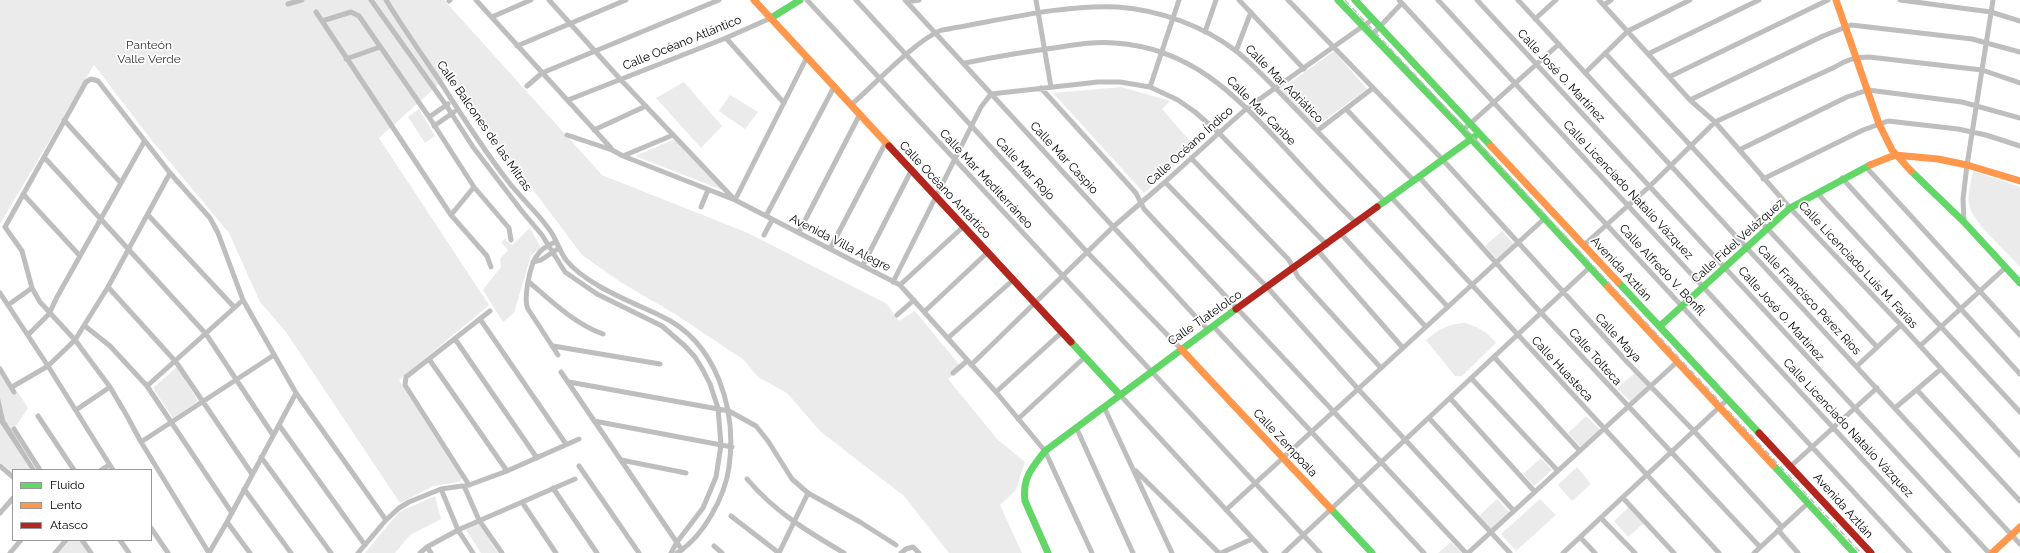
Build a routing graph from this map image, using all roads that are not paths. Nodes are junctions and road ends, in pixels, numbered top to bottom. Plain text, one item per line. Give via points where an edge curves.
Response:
1 (302, 0) edge
2 (371, 0) edge
3 (386, 0) edge
4 (476, 0) edge
5 (531, 0) edge
6 (549, 0) edge
7 (626, 0) edge
8 (719, 0) edge
9 (754, 0) edge
10 (800, 0) edge
11 (807, 0) edge
12 (856, 0) edge
13 (919, 0) edge
14 (1036, 0) edge
15 (1179, 0) edge
16 (1216, 0) edge
17 (1239, 0) edge
18 (1288, 0) edge
19 (1338, 0) edge
20 (1355, 0) edge
21 (1438, 0) edge
22 (1477, 0) edge
23 (1518, 0) edge
24 (1556, 0) edge
25 (1599, 0) edge
26 (1611, 0) edge
27 (1690, 0) edge
28 (1759, 0) edge
29 (1828, 0) edge
30 (1836, 0) edge
31 (1900, 0) edge
32 (1993, 0) edge
33 (906, 1) edge
34 (1400, 1) edge
35 (288, 4) dead end
36 (1604, 5) junction
37 (316, 12) dead end
38 (1251, 12) junction
39 (1991, 12) junction
40 (1038, 14) junction
41 (492, 17) junction
42 (771, 18) junction
43 (1173, 18) junction
44 (1373, 19) junction
45 (1535, 19) junction
46 (322, 21) junction
47 (2020, 21) edge
48 (570, 23) junction
49 (1363, 26) junction
50 (1845, 26) junction
51 (1380, 27) junction
52 (1628, 31) junction
53 (1205, 32) junction
54 (935, 33) junction
55 (1372, 35) junction
56 (726, 38) junction
57 (1987, 42) junction
58 (1559, 44) junction
59 (517, 46) junction
60 (380, 47) junction
61 (1333, 47) junction
62 (1045, 49) junction
63 (595, 51) junction
64 (1236, 51) junction
65 (1162, 52) junction
66 (2020, 52) edge
67 (1605, 53) junction
68 (1648, 54) junction
69 (906, 55) junction
70 (807, 57) junction
71 (1857, 57) junction
72 (346, 59) junction
73 (965, 62) junction
74 (1536, 64) junction
75 (1304, 69) junction
76 (1982, 70) junction
77 (542, 73) junction
78 (1585, 73) junction
79 (1669, 77) junction
80 (621, 80) junction
81 (880, 80) junction
82 (1515, 83) junction
83 (2020, 83) edge
84 (527, 86) dead end
85 (834, 86) junction
86 (1051, 87) junction
87 (1150, 87) junction
88 (1040, 88) junction
89 (1373, 88) junction
90 (1276, 89) junction
91 (1868, 90) junction
92 (991, 94) junction
93 (568, 100) junction
94 (1690, 100) junction
95 (452, 101) junction
96 (1494, 101) junction
97 (784, 103) junction
98 (446, 105) junction
99 (851, 105) junction
100 (1977, 105) junction
101 (646, 106) junction
102 (1247, 108) junction
103 (1346, 109) junction
104 (458, 110) junction
105 (452, 113) junction
106 (860, 114) junction
107 (428, 117) junction
108 (2020, 118) edge
109 (64, 120) junction
110 (1471, 122) junction
111 (1715, 122) junction
112 (1879, 124) junction
113 (434, 126) junction
114 (972, 126) junction
115 (594, 130) junction
116 (1463, 130) junction
117 (1317, 131) junction
118 (1479, 132) junction
119 (1972, 132) junction
120 (1219, 133) junction
121 (567, 135) dead end
122 (673, 135) junction
123 (1472, 139) junction
124 (144, 142) junction
125 (480, 142) junction
126 (886, 142) junction
127 (1690, 146) junction
128 (2020, 146) edge
129 (473, 147) junction
130 (612, 150) junction
131 (1740, 150) junction
132 (1895, 154) junction
133 (623, 156) junction
134 (44, 157) junction
135 (1191, 158) junction
136 (955, 159) junction
137 (1443, 160) junction
138 (1967, 165) junction
139 (1670, 167) junction
140 (1866, 167) junction
141 (912, 169) junction
142 (170, 173) junction
143 (1842, 178) junction
144 (1416, 179) junction
145 (1763, 179) junction
146 (2020, 181) edge
147 (1165, 182) junction
148 (121, 183) junction
149 (1650, 186) junction
150 (474, 187) junction
151 (708, 190) junction
152 (1818, 192) junction
153 (23, 194) junction
154 (937, 197) junction
155 (735, 200) junction
156 (1388, 200) junction
157 (1140, 203) junction
158 (1629, 206) junction
159 (701, 207) dead end
160 (1790, 208) junction
161 (148, 215) junction
162 (452, 215) junction
163 (766, 216) junction
164 (1365, 217) junction
165 (1545, 218) junction
166 (100, 219) junction
167 (772, 220) junction
168 (1964, 222) junction
169 (1356, 223) junction
170 (1607, 225) junction
171 (964, 226) junction
172 (1113, 227) junction
173 (1767, 228) junction
174 (550, 230) junction
175 (799, 232) junction
176 (1341, 234) junction
177 (542, 235) junction
178 (764, 235) dead end
179 (511, 240) dead end
180 (555, 242) junction
181 (1518, 243) junction
182 (1327, 245) junction
183 (1584, 245) junction
184 (548, 246) junction
185 (1746, 247) junction
186 (559, 248) junction
187 (830, 249) junction
188 (129, 250) junction
189 (1318, 251) junction
190 (552, 252) junction
191 (988, 252) junction
192 (1087, 252) junction
193 (80, 256) junction
194 (533, 262) junction
195 (1496, 263) junction
196 (863, 265) junction
197 (491, 267) dead end
198 (1590, 267) junction
199 (1725, 267) junction
200 (1293, 268) junction
201 (2006, 268) junction
202 (1063, 276) junction
203 (1013, 280) junction
204 (529, 282) junction
205 (894, 282) junction
206 (2020, 284) edge
207 (900, 285) junction
208 (1472, 285) junction
209 (108, 286) junction
210 (1267, 287) junction
211 (1703, 287) junction
212 (32, 288) junction
213 (1562, 292) junction
214 (1980, 292) junction
215 (0, 293) edge
216 (243, 300) junction
217 (914, 300) junction
218 (1035, 304) junction
219 (8, 305) junction
220 (1682, 306) junction
221 (234, 307) junction
222 (1448, 307) junction
223 (1238, 309) junction
224 (1960, 309) junction
225 (490, 311) dead end
226 (925, 311) junction
227 (1541, 312) junction
228 (49, 314) junction
229 (897, 315) dead end
230 (480, 319) junction
231 (668, 319) junction
232 (1901, 325) junction
233 (85, 326) junction
234 (662, 326) junction
235 (1660, 326) junction
236 (1426, 327) junction
237 (1942, 327) junction
238 (1210, 328) junction
239 (1062, 332) junction
240 (206, 334) junction
241 (603, 334) dead end
242 (28, 335) junction
243 (1517, 335) junction
244 (2020, 335) edge
245 (948, 338) junction
246 (455, 339) junction
247 (75, 340) junction
248 (554, 346) junction
249 (1920, 346) junction
250 (1877, 347) junction
251 (1403, 348) junction
252 (1181, 349) junction
253 (704, 352) junction
254 (274, 355) junction
255 (558, 355) dead end
256 (1085, 357) junction
257 (1494, 357) junction
258 (695, 358) junction
259 (429, 359) junction
260 (176, 362) junction
261 (1677, 362) junction
262 (969, 363) junction
263 (660, 364) dead end
264 (48, 366) junction
265 (1856, 366) junction
266 (1381, 368) junction
267 (0, 369) edge
268 (1941, 369) junction
269 (1152, 370) junction
270 (561, 372) dead end
271 (953, 373) dead end
272 (2020, 374) edge
273 (1471, 378) junction
274 (237, 380) junction
275 (569, 382) junction
276 (147, 386) junction
277 (110, 387) junction
278 (723, 388) junction
279 (1651, 388) junction
280 (1877, 388) junction
281 (1359, 390) junction
282 (1917, 390) junction
283 (713, 391) junction
284 (996, 392) junction
285 (296, 393) junction
286 (1120, 394) junction
287 (1450, 398) junction
288 (1728, 399) junction
289 (204, 402) junction
290 (1104, 407) junction
291 (718, 408) junction
292 (1628, 408) junction
293 (1720, 408) junction
294 (1855, 408) junction
295 (1895, 408) junction
296 (76, 410) junction
297 (729, 411) junction
298 (1334, 412) junction
299 (2020, 412) edge
300 (38, 416) dead end
301 (1429, 418) junction
302 (1018, 419) junction
303 (594, 421) junction
304 (171, 422) junction
305 (279, 425) junction
306 (1076, 427) junction
307 (1833, 427) junction
308 (14, 428) dead end
309 (1605, 429) junction
310 (1313, 431) junction
311 (1694, 431) junction
312 (274, 435) junction
313 (579, 439) dead end
314 (1404, 440) junction
315 (141, 442) junction
316 (566, 444) junction
317 (721, 445) junction
318 (732, 447) junction
319 (1812, 447) junction
320 (1045, 451) junction
321 (1580, 451) junction
322 (1672, 453) junction
323 (2020, 455) edge
324 (262, 457) junction
325 (537, 458) junction
326 (1284, 458) junction
327 (621, 460) junction
328 (1380, 462) junction
329 (109, 465) junction
330 (0, 466) edge
331 (579, 466) dead end
332 (1791, 466) junction
333 (1132, 467) junction
334 (39, 469) edge
335 (73, 469) edge
336 (103, 469) edge
337 (112, 469) edge
338 (507, 471) junction
339 (1558, 471) junction
340 (686, 472) dead end
341 (252, 474) junction
342 (12, 476) edge
343 (1647, 476) junction
344 (716, 477) junction
345 (575, 479) dead end
346 (747, 479) dead end
347 (727, 480) junction
348 (1358, 482) junction
349 (1256, 484) junction
350 (466, 486) junction
351 (553, 488) junction
352 (244, 489) junction
353 (441, 489) junction
354 (1536, 492) junction
355 (808, 493) junction
356 (1623, 498) junction
357 (12, 499) edge
358 (2020, 501) edge
359 (522, 502) junction
360 (1808, 503) junction
361 (703, 508) junction
362 (1331, 508) junction
363 (1226, 510) junction
364 (1514, 511) junction
365 (0, 513) edge
366 (232, 513) junction
367 (712, 515) junction
368 (731, 516) dead end
369 (1601, 518) junction
370 (386, 520) junction
371 (479, 520) junction
372 (227, 522) junction
373 (794, 523) junction
374 (2020, 527) edge
375 (689, 528) junction
376 (1780, 528) junction
377 (152, 529) edge
378 (458, 530) junction
379 (1490, 533) junction
380 (697, 534) junction
381 (1303, 534) junction
382 (2011, 535) junction
383 (1580, 537) junction
384 (1252, 539) junction
385 (20, 541) edge
386 (65, 541) edge
387 (83, 541) edge
388 (121, 541) edge
389 (677, 542) junction
390 (2020, 544) edge
391 (364, 545) junction
392 (896, 545) dead end
393 (714, 546) dead end
394 (427, 547) junction
395 (1760, 547) junction
396 (682, 550) junction
397 (10, 553) edge
398 (55, 553) edge
399 (91, 553) edge
400 (129, 553) edge
401 (168, 553) edge
402 (209, 553) edge
403 (250, 553) edge
404 (291, 553) edge
405 (331, 553) edge
406 (358, 553) edge
407 (420, 553) edge
408 (431, 553) edge
409 (474, 553) edge
410 (502, 553) edge
411 (556, 553) edge
412 (597, 553) edge
413 (638, 553) edge
414 (671, 553) edge
415 (677, 553) edge
416 (722, 553) edge
417 (779, 553) edge
418 (844, 553) edge
419 (900, 553) edge
420 (919, 553) edge
421 (1048, 553) edge
422 (1092, 553) edge
423 (1133, 553) edge
424 (1172, 553) edge
425 (1220, 553) edge
426 (1266, 553) edge
427 (1284, 553) edge
428 (1320, 553) edge
429 (1372, 553) edge
430 (1424, 553) edge
431 (1467, 553) edge
432 (1510, 553) edge
433 (1563, 553) edge
434 (1595, 553) edge
435 (1635, 553) edge
436 (1674, 553) edge
437 (1719, 553) edge
438 (1754, 553) edge
439 (1798, 553) edge
440 (1853, 553) edge
441 (1871, 553) edge
442 (1910, 553) edge
443 (1949, 553) edge
444 (1989, 553) edge
445 (1992, 553) edge

1 - 35 street
2 - 98 street, Calle Balcones de las Mitras
3 - 95 street, Calle Balcones de las Mitras
4 - 41 street
5 - 41 street
6 - 48 street
7 - 48 street
8 - 63 street
9 - 42 street, Calle Océano Antártico
10 - 42 street, Calle Océano Atlántico
11 - 81 street, Calle Mar Mediterráneo
12 - 69 street, Calle Mar Rojo
13 - 33 street
14 - 40 street
15 - 43 street
16 - 53 street
17 - 38 street
18 - 61 street, Calle Maya
19 - 49 street, Avenida Aztlán
20 - 44 street, Avenida Aztlán
21 - 82 street, Calle Licenciado Natalio Vázquez
22 - 74 street, Calle José O. Martínez
23 - 45 street, Calle Francisco Pérez Ríos
24 - 45 street
25 - 36 street, Calle Licenciado Luis M. Farías
26 - 36 street
27 - 52 street
28 - 68 street
29 - 79 street
30 - 50 street
31 - 39 street
32 - 39 street
33 - 54 street, Calle Mar Caspio
34 - 51 street
34 - 96 street, Calle Alfredo V. Bonfil
36 - 52 street, Calle Licenciado Luis M. Farías
37 - 46 street
38 - 64 street
38 - 75 street
39 - 47 street
39 - 57 street
40 - 43 street, Calle Mar Adriático via 1081,8 1118,7
40 - 54 street, Calle Mar Adriático
40 - 62 street
41 - 59 street
42 - 56 street, Calle Océano Atlántico
42 - 70 street, Calle Océano Antártico
43 - 53 street, Calle Mar Adriático
43 - 65 street
44 - 49 street, Calle Océano Índico
44 - 51 street, Avenida Aztlán
45 - 58 street, Calle Francisco Pérez Ríos
46 - 60 street via 354,12
46 - 72 street
48 - 59 street
48 - 63 street
49 - 55 street, Avenida Aztlán
49 - 61 street, Calle Océano Índico
50 - 57 street via 1868,26
50 - 71 street
50 - 94 street
51 - 55 street
51 - 110 street, Avenida Aztlán
52 - 67 street
52 - 68 street, Calle Licenciado Luis M. Farías
53 - 64 street, Calle Mar Adriático
54 - 69 street
54 - 73 street, Calle Mar Caspio
55 - 116 street, Avenida Aztlán
56 - 80 street, Calle Océano Atlántico
56 - 97 street
57 - 66 street
57 - 76 street
58 - 74 street
58 - 78 street, Calle Francisco Pérez Ríos
59 - 77 street
60 - 72 street
60 - 107 street
61 - 75 street, Calle Océano Índico
61 - 89 street, Calle Maya
62 - 65 street, Calle Mar Caribe via 1114,43
62 - 73 street, Calle Mar Caribe
62 - 86 street
63 - 77 street
63 - 80 street
64 - 90 street, Calle Mar Adriático
65 - 87 street
65 - 102 street, Calle Mar Caribe via 1200,70 1221,84
67 - 78 street
67 - 127 street
68 - 79 street, Calle Licenciado Luis M. Farías
69 - 81 street
69 - 114 street, Calle Mar Rojo
70 - 85 street, Calle Océano Antártico
70 - 97 street
71 - 76 street
71 - 91 street
71 - 111 street
72 - 162 street
73 - 92 street, Calle Mar Caspio
74 - 82 street
74 - 149 street, Calle José O. Martínez
75 - 90 street, Calle Océano Índico
76 - 83 street
76 - 100 street
77 - 84 street
77 - 93 street
78 - 139 street, Calle Francisco Pérez Ríos
79 - 94 street, Calle Licenciado Luis M. Farías
80 - 93 street, Calle Océano Atlántico
80 - 101 street
81 - 99 street
81 - 136 street, Calle Mar Mediterráneo
82 - 96 street
82 - 158 street, Calle Licenciado Natalio Vázquez
85 - 99 street, Calle Océano Antártico
85 - 163 street
86 - 87 street via 1120,82
86 - 88 street
87 - 120 street via 1178,100
88 - 92 street
88 - 157 street via 1136,193
89 - 103 street
89 - 137 street, Calle Maya
90 - 102 street, Calle Océano Índico
90 - 117 street, Calle Mar Adriático
91 - 100 street
91 - 112 street
91 - 131 street
92 - 114 street
92 - 172 street, Calle Mar Caspio
93 - 115 street
94 - 111 street, Calle Licenciado Luis M. Farías
95 - 98 street
95 - 104 street, Calle Balcones de las Mitras
96 - 110 street
96 - 170 street, Calle Alfredo V. Bonfil
97 - 155 street
98 - 105 street, Calle Balcones de las Mitras
98 - 107 street
99 - 106 street, Calle Océano Antártico
100 - 108 street
100 - 119 street
101 - 115 street
101 - 122 street
102 - 120 street, Calle Océano Índico
102 - 169 street, Calle Mar Caribe
103 - 117 street
103 - 144 street, Calle Tolteca
104 - 105 street
104 - 125 street, Calle Balcones de las Mitras
105 - 113 street
105 - 129 street, Calle Balcones de las Mitras
106 - 126 street, Calle Océano Antártico
106 - 175 street
107 - 113 street
109 - 124 street via 86,82 91,79 98,81
109 - 134 street
109 - 148 street
110 - 116 street
110 - 118 street, Avenida Aztlán
111 - 127 street
111 - 131 street, Calle Licenciado Luis M. Farías
112 - 119 street via 1895,121
112 - 132 street
112 - 145 street via 1849,136
113 - 150 street
114 - 136 street
114 - 192 street, Calle Mar Rojo
115 - 130 street
116 - 123 street, Avenida Aztlán
117 - 156 street, Calle Mar Adriático
118 - 123 street, Calle Tlatelolco
118 - 183 street, Avenida Aztlán
119 - 128 street
119 - 138 street
120 - 135 street, Calle Océano Índico
120 - 182 street
121 - 130 street, Avenida Villa Alegre
122 - 133 street
122 - 155 street
123 - 137 street, Calle Tlatelolco
123 - 165 street, Avenida Aztlán
124 - 142 street
124 - 148 street
125 - 129 street
125 - 174 street, Calle Balcones de las Mitras via 506,179
126 - 141 street, Calle Océano Antártico
126 - 187 street
127 - 139 street
127 - 173 street
129 - 177 street, Calle Balcones de las Mitras
130 - 133 street, Avenida Villa Alegre
131 - 145 street, Calle Licenciado Luis M. Farías
132 - 138 street, Calle Fidel Velázquez
132 - 140 street, Calle Fidel Velázquez
132 - 168 street
133 - 151 street, Avenida Villa Alegre
134 - 153 street
134 - 166 street
135 - 147 street, Calle Océano Índico
135 - 200 street via 1290,260
136 - 154 street
136 - 202 street, Calle Mar Mediterráneo
137 - 144 street, Calle Tlatelolco
137 - 181 street, Calle Maya
138 - 146 street, Calle Fidel Velázquez
138 - 168 street via 1963,199
139 - 149 street
139 - 185 street, Calle Francisco Pérez Ríos
140 - 143 street, Calle Fidel Velázquez
140 - 214 street
141 - 154 street, Calle Océano Antártico
141 - 196 street
142 - 161 street
142 - 216 street via 210,218
143 - 152 street, Calle Fidel Velázquez
143 - 224 street
144 - 156 street, Calle Tlatelolco
144 - 195 street, Calle Tolteca
145 - 160 street, Calle Licenciado Luis M. Farías
147 - 157 street, Calle Océano Índico
147 - 210 street
148 - 166 street
149 - 158 street
149 - 199 street, Calle José O. Martínez
150 - 162 street
150 - 179 street via 509,228
151 - 155 street, Avenida Villa Alegre
151 - 159 street
152 - 160 street, Calle Fidel Velázquez
152 - 237 street
153 - 193 street
153 - 212 street via 5,227 22,251
154 - 171 street, Calle Océano Antártico
154 - 205 street
155 - 163 street, Avenida Villa Alegre
156 - 164 street, Calle Tlatelolco
156 - 208 street, Calle Huasteca
157 - 172 street, Calle Océano Índico
157 - 223 street
158 - 170 street
158 - 211 street, Calle Licenciado Natalio Vázquez
160 - 173 street, Calle Fidel Velázquez
160 - 232 street, Calle Licenciado Luis M. Farías
161 - 188 street
161 - 221 street
162 - 197 street via 487,256
163 - 167 street, Avenida Villa Alegre
164 - 169 street, Calle Tlatelolco
164 - 222 street
165 - 181 street
165 - 198 street, Avenida Aztlán
166 - 188 street
166 - 193 street
167 - 175 street, Avenida Villa Alegre
167 - 178 street
168 - 201 street
169 - 176 street, Calle Tlatelolco
170 - 183 street
170 - 220 street, Calle Alfredo V. Bonfil
171 - 191 street, Calle Océano Antártico
171 - 207 street
172 - 192 street, Calle Océano Índico
172 - 238 street, Calle Mar Caspio
173 - 185 street, Calle Fidel Velázquez
173 - 250 street
174 - 177 street
174 - 180 street, Calle Balcones de las Mitras
175 - 187 street, Avenida Villa Alegre
176 - 182 street, Calle Tlatelolco
176 - 236 street
177 - 184 street, Calle Balcones de las Mitras
180 - 184 street
180 - 186 street, Calle Balcones de las Mitras
181 - 195 street
181 - 213 street, Calle Maya
182 - 189 street, Calle Tlatelolco
183 - 235 street, Avenida Aztlán
184 - 190 street, Calle Balcones de las Mitras
184 - 194 street
185 - 199 street, Calle Fidel Velázquez
185 - 265 street, Calle Francisco Pérez Ríos
186 - 190 street
186 - 231 street, Calle Balcones de las Mitras via 578,271 617,296
187 - 196 street, Avenida Villa Alegre
188 - 209 street
188 - 240 street
189 - 200 street, Calle Tlatelolco
189 - 251 street
190 - 194 street
190 - 234 street, Calle Balcones de las Mitras via 565,272 577,281 626,310
191 - 203 street, Calle Océano Antártico
191 - 226 street
192 - 202 street, Calle Océano Índico
192 - 252 street, Calle Mar Rojo
193 - 228 street
194 - 204 street
195 - 208 street
195 - 227 street, Calle Tolteca
196 - 205 street, Avenida Villa Alegre
198 - 213 street
198 - 261 street, Avenida Aztlán
199 - 211 street, Calle Fidel Velázquez
199 - 294 street, Calle José O. Martínez
200 - 210 street, Calle Tlatelolco
200 - 266 street via 1298,277
201 - 206 street
201 - 214 street
202 - 218 street, Calle Océano Índico
202 - 269 street, Calle Mar Mediterráneo
203 - 218 street, Calle Océano Antártico
203 - 245 street
204 - 241 street via 589,329
204 - 248 street via 525,296 526,305
205 - 207 street, Avenida Villa Alegre
207 - 217 street, Avenida Villa Alegre
208 - 222 street
208 - 243 street, Calle Huasteca
209 - 233 street
209 - 260 street
210 - 223 street, Calle Tlatelolco
210 - 281 street
211 - 220 street, Calle Fidel Velázquez
211 - 307 street, Calle Licenciado Natalio Vázquez
212 - 219 street
212 - 228 street
213 - 227 street
213 - 279 street, Calle Maya
214 - 224 street
214 - 244 street
215 - 219 street
216 - 221 street
216 - 254 street
217 - 226 street, Avenida Villa Alegre
217 - 229 street
218 - 239 street, Calle Océano Antártico
218 - 262 street, Calle Océano Índico
219 - 242 street
220 - 235 street, Calle Fidel Velázquez
220 - 319 street, Calle Alfredo V. Bonfil
221 - 240 street
222 - 236 street
223 - 238 street, Calle Tlatelolco
223 - 298 street
224 - 237 street
224 - 272 street
225 - 230 street
226 - 245 street, Avenida Villa Alegre
227 - 243 street
227 - 292 street, Calle Tolteca
228 - 242 street
228 - 247 street
230 - 246 street
230 - 316 street
231 - 234 street
231 - 253 street, Calle Balcones de las Mitras
232 - 249 street, Calle Licenciado Luis M. Farías
232 - 250 street
233 - 247 street
233 - 276 street via 110,346
234 - 258 street, Calle Balcones de las Mitras
235 - 288 street, Avenida Aztlán
236 - 251 street
237 - 249 street
237 - 299 street
238 - 252 street, Calle Tlatelolco
238 - 310 street, Calle Mar Caspio
239 - 256 street, Calle Océano Antártico
239 - 284 street
240 - 260 street
240 - 274 street
242 - 264 street
243 - 257 street
243 - 309 street, Calle Huasteca
245 - 262 street, Avenida Villa Alegre
246 - 259 street
246 - 325 street
247 - 264 street
247 - 277 street
248 - 255 street
248 - 263 street
249 - 268 street, Calle Licenciado Luis M. Farías
250 - 265 street
251 - 266 street
252 - 269 street, Calle Tlatelolco
252 - 326 street, Calle Zempoala
253 - 258 street
253 - 278 street, Calle Balcones de las Mitras
254 - 274 street
254 - 285 street
256 - 286 street, Calle Océano Antártico
256 - 302 street
257 - 273 street
257 - 321 street
258 - 283 street, Calle Balcones de las Mitras
259 - 338 street
259 - 350 street via 404,381
260 - 276 street
260 - 289 street
261 - 279 street
261 - 293 street, Avenida Aztlán
262 - 271 street, Calle Océano Índico
262 - 284 street, Avenida Villa Alegre
264 - 267 street via 13,390
264 - 296 street
265 - 280 street, Calle Francisco Pérez Ríos
266 - 281 street
268 - 282 street
268 - 323 street, Calle Licenciado Luis M. Farías
269 - 286 street, Calle Tlatelolco
269 - 349 street, Calle Mar Mediterráneo
270 - 275 street
273 - 287 street
273 - 339 street
274 - 289 street
274 - 312 street
275 - 291 street
275 - 303 street
276 - 304 street
277 - 296 street
277 - 315 street
278 - 283 street
278 - 297 street, Calle Balcones de las Mitras
279 - 292 street
279 - 311 street, Calle Maya
280 - 294 street
280 - 295 street, Calle Francisco Pérez Ríos
281 - 298 street
281 - 314 street
282 - 295 street
282 - 358 street
283 - 291 street, Calle Balcones de las Mitras
284 - 302 street, Avenida Villa Alegre
285 - 305 street
285 - 370 street
286 - 290 street, Calle Tlatelolco
286 - 363 street
287 - 301 street
287 - 354 street
288 - 293 street
288 - 332 street, Avenida Aztlán
289 - 304 street
289 - 341 street
290 - 306 street, Calle Tlatelolco
290 - 333 street
291 - 297 street
291 - 317 street, Calle Balcones de las Mitras
292 - 309 street
292 - 322 street, Calle Tolteca
293 - 311 street
293 - 360 street, Avenida Aztlán
294 - 307 street
294 - 444 street, Calle José O. Martínez
295 - 382 street, Calle Francisco Pérez Ríos
296 - 329 street
297 - 318 street, Calle Balcones de las Mitras
297 - 355 street via 756,426 792,479
298 - 310 street
298 - 328 street
300 - 335 street
301 - 314 street
301 - 364 street
302 - 320 street, Avenida Villa Alegre
303 - 317 street
303 - 327 street
304 - 315 street
304 - 366 street
305 - 312 street
305 - 391 street
306 - 320 street, Calle Tlatelolco
306 - 423 street
307 - 319 street
307 - 443 street, Calle Licenciado Natalio Vázquez
308 - 334 street
309 - 321 street
309 - 343 street, Calle Huasteca
310 - 326 street
310 - 348 street, Calle Mar Caspio
311 - 322 street
311 - 376 street, Calle Maya
312 - 324 street
313 - 316 street
314 - 328 street
314 - 379 street
315 - 402 street
316 - 325 street
317 - 318 street
317 - 344 street, Calle Balcones de las Mitras
318 - 347 street, Calle Balcones de las Mitras
319 - 332 street
319 - 442 street, Calle Alfredo V. Bonfil
320 - 421 street, Calle Tlatelolco via 1028,473 1024,492 1025,501
320 - 422 street, Avenida Villa Alegre
321 - 339 street
322 - 343 street
322 - 395 street, Calle Tolteca
324 - 341 street
324 - 405 street
325 - 338 street
326 - 349 street
326 - 362 street, Calle Zempoala
327 - 340 street
327 - 389 street
328 - 348 street
328 - 431 street
329 - 336 street
329 - 337 street
330 - 342 street
331 - 413 street
332 - 441 street, Avenida Aztlán
333 - 424 street
333 - 425 street
338 - 350 street
339 - 354 street
341 - 352 street
343 - 356 street
343 - 437 street, Calle Huasteca
344 - 347 street
344 - 361 street, Calle Balcones de las Mitras
345 - 351 street
346 - 373 street via 763,498
347 - 367 street, Calle Balcones de las Mitras
348 - 362 street
348 - 430 street, Calle Mar Caspio
349 - 363 street
349 - 381 street, Calle Mar Mediterráneo
350 - 353 street
350 - 371 street
351 - 359 street
351 - 412 street
352 - 366 street
352 - 404 street
353 - 370 street via 398,508
353 - 378 street
354 - 364 street
355 - 373 street
355 - 392 street
356 - 369 street
356 - 436 street
357 - 365 street
359 - 371 street
359 - 411 street
360 - 376 street
360 - 440 street, Avenida Aztlán
361 - 367 street
361 - 375 street, Calle Balcones de las Mitras
362 - 381 street
362 - 429 street, Calle Zempoala
363 - 384 street
364 - 379 street
366 - 372 street
367 - 380 street, Calle Balcones de las Mitras
368 - 417 street
369 - 383 street
369 - 435 street
370 - 391 street
371 - 378 street
371 - 410 street
372 - 402 street
372 - 403 street
373 - 417 street
373 - 418 street
374 - 382 street
375 - 380 street
375 - 389 street, Calle Balcones de las Mitras
376 - 395 street
376 - 439 street, Calle Maya
377 - 401 street
378 - 394 street
378 - 409 street
379 - 431 street
379 - 432 street
380 - 396 street, Calle Balcones de las Mitras
381 - 427 street
381 - 428 street, Calle Mar Mediterráneo
382 - 390 street, Calle Francisco Pérez Ríos
382 - 445 street
383 - 433 street
383 - 434 street
384 - 425 street
384 - 426 street
385 - 397 street
386 - 398 street
387 - 399 street
388 - 400 street
389 - 396 street
389 - 414 street, Calle Balcones de las Mitras
391 - 406 street
393 - 416 street
394 - 407 street
394 - 408 street
395 - 438 street
396 - 415 street, Calle Balcones de las Mitras
419 - 420 street via 913,547

